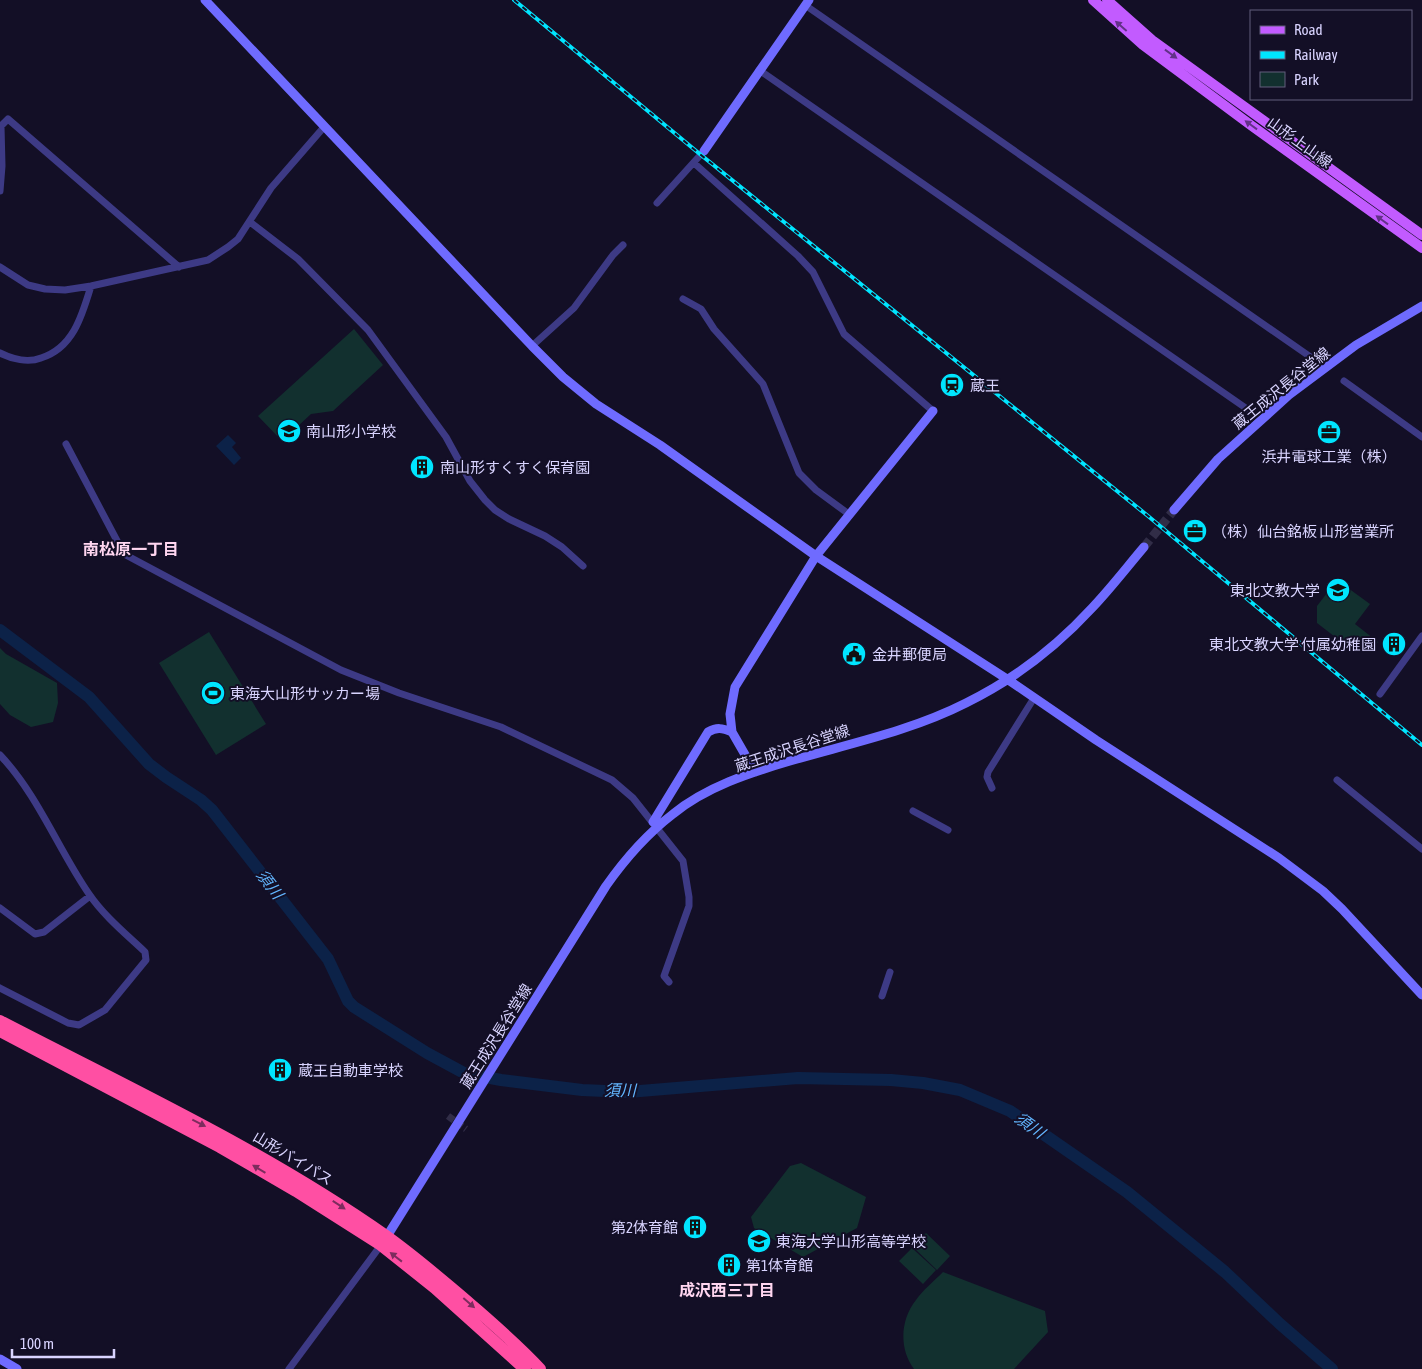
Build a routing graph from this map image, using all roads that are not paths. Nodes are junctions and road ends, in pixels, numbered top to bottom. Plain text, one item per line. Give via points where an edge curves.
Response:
1 (205, 0) edge
2 (1093, 0) edge
3 (1107, 0) edge
4 (807, 3) edge
5 (759, 70) junction
6 (324, 127) junction
7 (704, 151) joint
8 (694, 163) junction
9 (0, 191) edge
10 (657, 203) dead end
11 (250, 222) junction
12 (1422, 235) edge
13 (623, 245) dead end
14 (1422, 248) edge
15 (178, 266) junction
16 (0, 267) edge
17 (91, 286) junction
18 (683, 299) dead end
19 (1422, 306) edge
20 (532, 346) junction
21 (0, 353) edge
22 (1312, 358) dead end
23 (1344, 381) dead end
24 (1250, 411) dead end
25 (933, 412) joint
26 (1422, 437) edge
27 (66, 444) dead end
28 (1174, 510) tunnel mouth
29 (850, 515) junction
30 (1144, 547) tunnel mouth
31 (816, 556) junction
32 (583, 566) dead end
33 (1422, 636) edge
34 (1007, 679) junction
35 (1380, 694) dead end
36 (1034, 698) junction
37 (732, 732) junction
38 (0, 755) edge
39 (755, 772) junction
40 (1337, 780) dead end
41 (992, 788) dead end
42 (914, 811) dead end
43 (655, 825) junction
44 (948, 830) dead end
45 (1422, 849) edge
46 (90, 896) junction
47 (0, 908) edge
48 (890, 972) dead end
49 (669, 982) dead end
50 (0, 988) edge
51 (1422, 995) edge
52 (882, 996) dead end
53 (0, 1021) edge
54 (0, 1032) edge
55 (384, 1241) junction
56 (0, 1359) edge
57 (17, 1369) edge
58 (289, 1369) edge
59 (525, 1369) edge
60 (540, 1369) edge

1 - 6 street
14 -> 2 main road, 山形上山線 via 1159,56
3 -> 12 main road, 山形上山線 via 1152,40
4 - 5 street
4 - 22 street
5 - 7 street
5 - 24 street
6 - 11 street via 271,188
6 - 20 street
7 - 8 street
8 - 10 street
8 - 25 street via 798,256 813,272 844,334
9 - 15 street via 1,126 8,119
11 - 15 street via 238,239 216,256
11 - 32 street via 298,259 368,330 446,437 470,481 485,500 509,519 562,547
13 - 20 street via 574,308
15 - 17 street
16 - 17 street via 28,285 45,289
17 - 21 street via 76,328 62,348 52,355 25,361
18 - 29 street via 701,309 714,329 763,384 799,473
19 - 28 street, 蔵王成沢長谷堂線 via 1356,345 1289,395 1218,459
20 - 31 street via 596,404 660,445
23 - 26 street
25 - 29 street
27 - 43 street via 124,554 341,670 399,694 500,727 612,780 633,798
29 - 31 street
30 - 34 street, 蔵王成沢長谷堂線 via 1075,626
31 - 34 street
31 - 37 street via 735,687 730,714
33 - 35 street
34 - 36 street
34 - 39 street, 蔵王成沢長谷堂線 via 966,703 915,724
36 - 41 street via 988,772
36 - 51 street via 1279,858 1323,891
37 - 39 street
37 - 43 street via 715,728 708,732
38 - 46 street via 23,783
39 - 43 street, 蔵王成沢長谷堂線 via 703,795
40 - 45 street
42 - 44 street
43 - 49 street via 683,861 689,897 689,906 664,976
43 - 55 street, 蔵王成沢長谷堂線 via 616,871
46 - 47 street via 44,932 35,934
46 - 50 street via 145,952 146,960 105,1010 79,1025
48 - 52 street
53 -> 55 highway, 山形バイパス via 214,1130 299,1179
55 -> 54 highway, 山形バイパス via 220,1146
55 - 58 street
59 -> 55 highway, 山形バイパス
55 -> 60 highway, 山形バイパス via 444,1282
56 - 57 street

